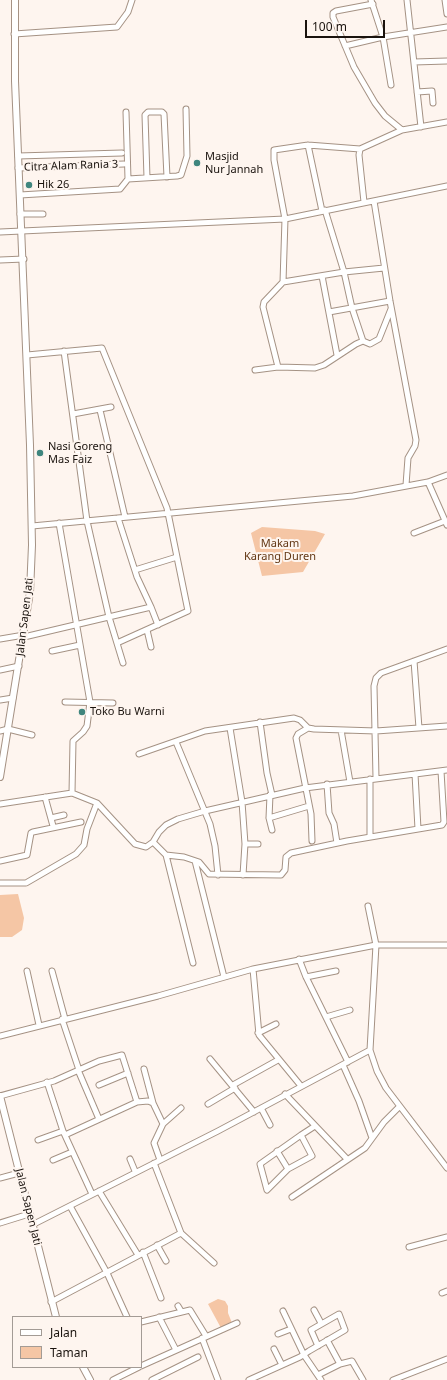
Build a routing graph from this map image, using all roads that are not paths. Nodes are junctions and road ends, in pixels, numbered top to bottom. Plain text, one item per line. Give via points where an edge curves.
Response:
1 (14, 0) edge
2 (132, 0) edge
3 (407, 0) edge
4 (445, 0) edge
5 (372, 2) edge
6 (447, 14) edge
7 (447, 27) edge
8 (411, 33) junction
9 (14, 34) junction
10 (383, 37) junction
11 (345, 46) junction
12 (447, 61) edge
13 (414, 62) junction
14 (391, 85) dead end
15 (417, 92) junction
16 (434, 103) dead end
17 (186, 109) dead end
18 (126, 112) dead end
19 (447, 122) edge
20 (421, 127) junction
21 (402, 130) junction
22 (308, 145) junction
23 (360, 148) junction
24 (122, 153) dead end
25 (18, 156) junction
26 (124, 164) dead end
27 (18, 168) junction
28 (167, 177) junction
29 (147, 178) junction
30 (128, 179) junction
31 (447, 186) edge
32 (20, 194) junction
33 (374, 201) junction
34 (364, 202) junction
35 (324, 210) junction
36 (20, 214) junction
37 (44, 214) dead end
38 (286, 219) junction
39 (21, 231) junction
40 (0, 232) edge
41 (24, 259) junction
42 (0, 260) edge
43 (384, 268) junction
44 (344, 272) junction
45 (322, 276) junction
46 (283, 282) junction
47 (390, 301) junction
48 (352, 308) junction
49 (391, 309) junction
50 (329, 312) junction
51 (363, 341) junction
52 (64, 351) junction
53 (27, 355) junction
54 (337, 356) junction
55 (278, 367) junction
56 (255, 370) dead end
57 (111, 407) dead end
58 (100, 410) junction
59 (73, 414) junction
60 (447, 475) edge
61 (428, 482) junction
62 (406, 485) junction
63 (168, 513) junction
64 (125, 517) junction
65 (118, 518) junction
66 (87, 521) junction
67 (59, 523) junction
68 (446, 523) edge
69 (32, 526) junction
70 (414, 533) dead end
71 (177, 557) junction
72 (135, 570) junction
73 (151, 607) junction
74 (109, 617) junction
75 (77, 624) junction
76 (158, 625) junction
77 (147, 630) junction
78 (24, 636) junction
79 (0, 639) edge
80 (117, 643) junction
81 (80, 645) junction
82 (151, 647) dead end
83 (447, 649) edge
84 (52, 651) dead end
85 (414, 661) junction
86 (123, 663) dead end
87 (19, 666) junction
88 (0, 670) edge
89 (13, 698) junction
90 (0, 700) edge
91 (65, 702) dead end
92 (90, 702) junction
93 (113, 703) dead end
94 (260, 722) junction
95 (447, 726) edge
96 (230, 728) junction
97 (308, 728) junction
98 (419, 728) junction
99 (8, 729) junction
100 (341, 730) junction
101 (0, 731) edge
102 (376, 731) junction
103 (32, 735) dead end
104 (3, 740) edge
105 (176, 742) junction
106 (139, 754) dead end
107 (447, 770) edge
108 (441, 771) junction
109 (415, 774) junction
110 (0, 775) edge
111 (376, 778) junction
112 (370, 779) junction
113 (350, 782) junction
114 (326, 784) junction
115 (305, 788) junction
116 (72, 793) junction
117 (271, 795) junction
118 (45, 797) junction
119 (242, 802) junction
120 (97, 803) junction
121 (0, 804) edge
122 (310, 806) junction
123 (205, 811) junction
124 (64, 816) dead end
125 (50, 818) junction
126 (270, 818) junction
127 (81, 822) dead end
128 (53, 826) junction
129 (418, 829) junction
130 (272, 830) dead end
131 (370, 837) junction
132 (312, 840) dead end
133 (153, 842) junction
134 (338, 843) junction
135 (245, 844) junction
136 (258, 844) dead end
137 (166, 855) junction
138 (0, 861) edge
139 (195, 861) junction
140 (218, 875) junction
141 (243, 875) junction
142 (0, 883) edge
143 (368, 906) dead end
144 (376, 945) junction
145 (447, 945) edge
146 (299, 959) junction
147 (193, 964) dead end
148 (253, 969) junction
149 (27, 971) dead end
150 (52, 971) dead end
151 (336, 971) dead end
152 (224, 977) junction
153 (306, 977) junction
154 (350, 1010) dead end
155 (326, 1017) junction
156 (64, 1019) junction
157 (276, 1024) dead end
158 (39, 1025) junction
159 (258, 1033) junction
160 (0, 1036) edge
161 (370, 1050) junction
162 (210, 1059) dead end
163 (278, 1060) junction
164 (348, 1062) junction
165 (343, 1065) junction
166 (144, 1069) dead end
167 (78, 1070) junction
168 (128, 1073) junction
169 (47, 1082) junction
170 (99, 1085) dead end
171 (301, 1086) junction
172 (234, 1087) junction
173 (285, 1094) junction
174 (0, 1096) edge
175 (137, 1102) junction
176 (153, 1103) junction
177 (208, 1104) dead end
178 (399, 1107) junction
179 (181, 1108) dead end
180 (261, 1108) junction
181 (254, 1112) junction
182 (99, 1119) junction
183 (163, 1124) junction
184 (270, 1125) dead end
185 (315, 1126) junction
186 (64, 1133) junction
187 (301, 1134) junction
188 (372, 1138) junction
189 (38, 1140) dead end
190 (277, 1151) junction
191 (72, 1152) junction
192 (130, 1159) dead end
193 (347, 1159) junction
194 (53, 1160) dead end
195 (160, 1160) junction
196 (154, 1163) junction
197 (447, 1168) edge
198 (288, 1170) junction
199 (135, 1172) junction
200 (19, 1173) junction
201 (0, 1178) edge
202 (99, 1191) junction
203 (92, 1194) junction
204 (292, 1197) dead end
205 (70, 1206) junction
206 (29, 1214) junction
207 (0, 1223) edge
208 (32, 1225) junction
209 (181, 1233) junction
210 (447, 1237) edge
211 (157, 1245) junction
212 (410, 1247) dead end
213 (140, 1254) junction
214 (166, 1262) dead end
215 (214, 1263) dead end
216 (107, 1273) junction
217 (161, 1298) dead end
218 (51, 1302) junction
219 (178, 1306) dead end
220 (314, 1310) dead end
221 (181, 1311) junction
222 (283, 1311) dead end
223 (56, 1316) edge
224 (127, 1316) edge
225 (159, 1317) junction
226 (142, 1322) edge
227 (237, 1322) dead end
228 (321, 1323) junction
229 (291, 1329) junction
230 (278, 1334) dead end
231 (204, 1337) junction
232 (327, 1340) junction
233 (318, 1346) junction
234 (274, 1349) dead end
235 (176, 1350) junction
236 (304, 1355) junction
237 (198, 1357) dead end
238 (447, 1359) edge
239 (340, 1364) junction
240 (282, 1365) junction
241 (142, 1366) edge
242 (84, 1368) edge
243 (138, 1368) edge
244 (264, 1373) junction
245 (320, 1378) edge
246 (90, 1380) edge
247 (113, 1380) edge
248 (152, 1380) edge
249 (218, 1380) edge
250 (249, 1380) edge
251 (266, 1380) edge
252 (363, 1380) edge
253 (393, 1380) edge

1 - 9 street, Jalan Sapen Jati
2 - 9 street via 128,12 116,27
3 - 8 street
4 - 6 street
5 - 10 street
5 - 11 street via 333,13
7 - 8 street
8 - 10 street
8 - 13 street
9 - 25 street, Jalan Sapen Jati
10 - 11 street
10 - 14 street
11 - 21 street via 375,104
12 - 13 street
13 - 15 street
15 - 16 street via 432,91
15 - 20 street
17 - 28 street via 187,156 180,174
18 - 30 street
19 - 20 street
20 - 21 street
21 - 23 street
22 - 23 street
22 - 35 street
22 - 38 street via 274,150
23 - 34 street
24 - 25 street, Citra Alam Rania 3
25 - 27 street, Jalan Sapen Jati
26 - 27 street, Citra Alam Rania 3
27 - 32 street, Jalan Sapen Jati
28 - 29 street
28 - 29 street via 164,114 148,112 145,115
29 - 30 street
30 - 32 street via 125,185 114,190
31 - 33 street
32 - 36 street, Jalan Sapen Jati
33 - 34 street
33 - 43 street
34 - 35 street
35 - 38 street
35 - 44 street
36 - 37 street
36 - 39 street, Jalan Sapen Jati
38 - 39 street
38 - 46 street
39 - 40 street
39 - 41 street, Jalan Sapen Jati
41 - 42 street
41 - 53 street, Jalan Sapen Jati
43 - 44 street
43 - 47 street
44 - 45 street
44 - 48 street
45 - 46 street
45 - 50 street
46 - 55 street via 264,302 263,307
47 - 48 street
47 - 49 street
48 - 50 street
48 - 51 street
49 - 51 street via 379,339 370,344
49 - 62 street via 416,440 408,458
50 - 54 street
51 - 54 street
52 - 53 street
52 - 59 street
52 - 63 street via 102,348
53 - 69 street, Jalan Sapen Jati
54 - 55 street via 315,368
55 - 56 street
57 - 58 street
58 - 59 street via 86,409
58 - 64 street
59 - 66 street
60 - 61 street
61 - 62 street
61 - 68 street
62 - 63 street via 353,496
63 - 64 street
63 - 71 street
64 - 65 street
65 - 66 street
65 - 72 street
66 - 67 street
66 - 74 street
67 - 69 street
67 - 75 street
68 - 70 street
69 - 78 street, Jalan Sapen Jati via 30,592
71 - 72 street
71 - 76 street via 188,611
72 - 73 street
73 - 74 street
73 - 76 street
74 - 75 street
74 - 80 street
75 - 78 street
75 - 81 street
76 - 77 street
77 - 80 street
77 - 82 street
78 - 79 street
78 - 87 street, Jalan Sapen Jati
80 - 86 street
81 - 84 street
81 - 92 street
83 - 85 street
85 - 98 street
85 - 102 street via 381,673 376,678
87 - 88 street
87 - 89 street, Jalan Sapen Jati
89 - 90 street
89 - 99 street, Jalan Sapen Jati
91 - 92 street
92 - 93 street
92 - 116 street via 87,726 73,741
94 - 96 street
94 - 97 street via 294,718
94 - 117 street
95 - 98 street
96 - 105 street via 205,731
96 - 119 street
97 - 100 street
97 - 115 street via 296,738
98 - 102 street
99 - 101 street
99 - 103 street
99 - 104 street, Jalan Sapen Jati
100 - 102 street
100 - 113 street
102 - 111 street
104 - 110 street, Jalan Sapen Jati
105 - 106 street
105 - 123 street
107 - 108 street
108 - 109 street
108 - 129 street via 443,824
109 - 111 street
109 - 129 street
111 - 112 street
112 - 113 street
112 - 131 street
113 - 114 street
114 - 115 street
114 - 134 street via 329,813
115 - 117 street
115 - 122 street
116 - 118 street
116 - 120 street
117 - 119 street
117 - 126 street
118 - 121 street
118 - 125 street
119 - 123 street
119 - 135 street
120 - 133 street via 124,834 139,846 146,847
120 - 142 street via 84,845 76,854 26,883
122 - 126 street
122 - 132 street
123 - 133 street via 166,825
123 - 140 street via 215,846
124 - 125 street
125 - 128 street
126 - 130 street
127 - 128 street
128 - 138 street via 32,833 29,851 25,856
129 - 131 street
131 - 134 street
133 - 137 street
134 - 141 street via 289,854 281,875
135 - 136 street
135 - 141 street
137 - 139 street
137 - 147 street
139 - 140 street via 202,864 208,874
139 - 152 street
140 - 141 street
143 - 144 street
144 - 145 street
144 - 146 street
144 - 161 street
146 - 148 street
146 - 153 street
148 - 152 street
148 - 159 street
149 - 158 street
150 - 156 street
151 - 153 street
152 - 156 street
153 - 155 street
154 - 155 street
155 - 164 street
156 - 158 street
156 - 167 street
157 - 159 street
158 - 160 street
159 - 163 street
161 - 164 street
161 - 178 street via 383,1084
162 - 172 street
163 - 171 street
163 - 172 street
164 - 165 street
165 - 171 street
165 - 188 street
166 - 176 street
167 - 168 street via 122,1055
167 - 169 street
167 - 182 street
168 - 170 street
168 - 175 street
169 - 174 street
169 - 186 street
171 - 173 street
172 - 177 street
172 - 181 street
173 - 180 street
173 - 185 street
174 - 200 street, Jalan Sapen Jati
175 - 176 street
175 - 182 street
176 - 183 street
178 - 188 street
178 - 197 street
179 - 183 street
180 - 181 street
180 - 184 street
181 - 195 street
182 - 186 street
183 - 195 street via 154,1144
185 - 187 street
185 - 193 street
186 - 189 street
186 - 191 street
187 - 190 street
187 - 198 street via 312,1156
188 - 193 street via 365,1148
190 - 198 street
190 - 198 street via 259,1166 267,1189
191 - 194 street
191 - 203 street
192 - 199 street
193 - 204 street
195 - 196 street
196 - 199 street
196 - 209 street
199 - 202 street
200 - 201 street
200 - 206 street, Jalan Sapen Jati
202 - 203 street
202 - 213 street
203 - 205 street
205 - 208 street
205 - 216 street
206 - 207 street
206 - 208 street, Jalan Sapen Jati
208 - 218 street, Jalan Sapen Jati
209 - 211 street
209 - 215 street
210 - 212 street
211 - 213 street
211 - 214 street
213 - 216 street
213 - 217 street
216 - 218 street
216 - 224 street
218 - 223 street, Jalan Sapen Jati
219 - 221 street
220 - 228 street
221 - 225 street
221 - 231 street via 192,1310
222 - 229 street
225 - 226 street
225 - 235 street
227 - 231 street
228 - 232 street via 338,1314 346,1328
228 - 233 street via 310,1330
229 - 230 street
229 - 236 street
231 - 235 street
231 - 249 street
232 - 233 street
232 - 239 street
233 - 236 street
234 - 240 street
235 - 241 street
236 - 240 street
236 - 245 street
237 - 248 street
238 - 253 street
239 - 245 street
239 - 252 street via 352,1361
240 - 244 street
242 - 246 street
243 - 247 street
244 - 250 street
244 - 251 street

